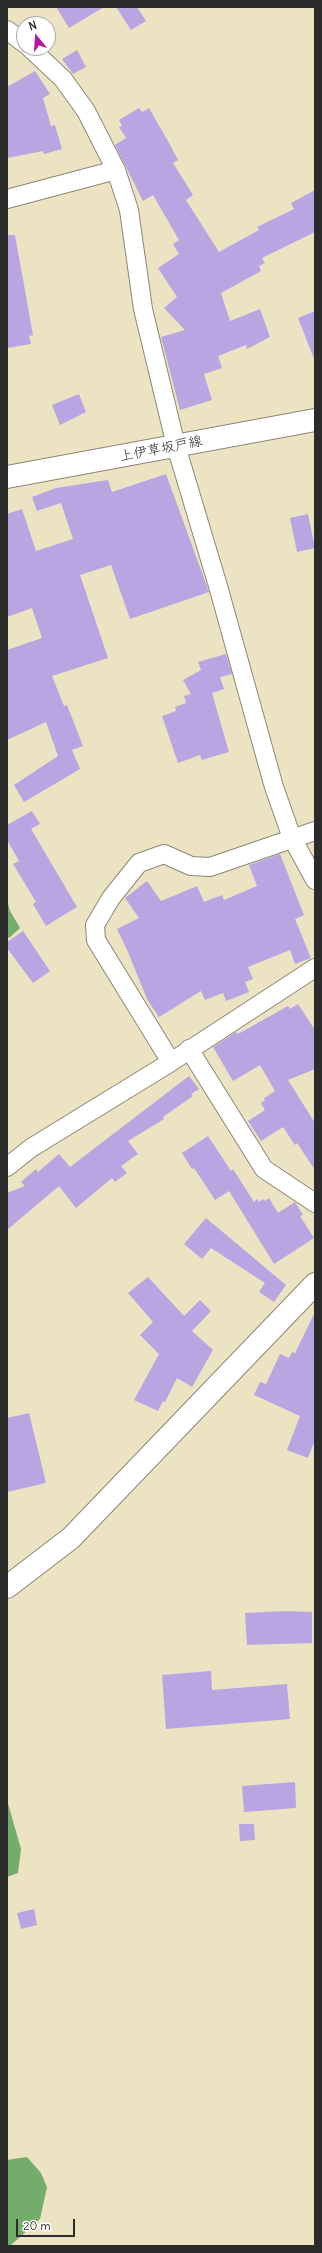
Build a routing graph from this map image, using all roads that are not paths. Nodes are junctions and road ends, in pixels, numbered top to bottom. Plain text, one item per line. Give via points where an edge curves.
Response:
1 (7, 30) edge
2 (16, 37) edge
3 (38, 56) edge
4 (116, 170) junction
5 (7, 199) edge
6 (315, 420) edge
7 (176, 446) junction
8 (7, 477) edge
9 (315, 831) edge
10 (292, 838) junction
11 (315, 880) edge
12 (315, 968) edge
13 (189, 1049) junction
14 (171, 1062) junction
15 (7, 1167) edge
16 (315, 1203) edge
17 (315, 1284) edge
18 (7, 1587) edge

1 - 2 street
3 - 4 street via 62,80 86,111
4 - 5 street
4 - 7 street via 129,210 143,310
6 - 7 street, 上伊草坂戸線
7 - 8 street, 上伊草坂戸線
7 - 10 street via 274,788
9 - 10 street
10 - 11 street
10 - 14 street via 210,867 191,866 164,854 139,863 111,898 94,925 96,940
12 - 13 street
13 - 14 street
13 - 16 street via 264,1169
14 - 15 street via 31,1148
17 - 18 street via 70,1538

